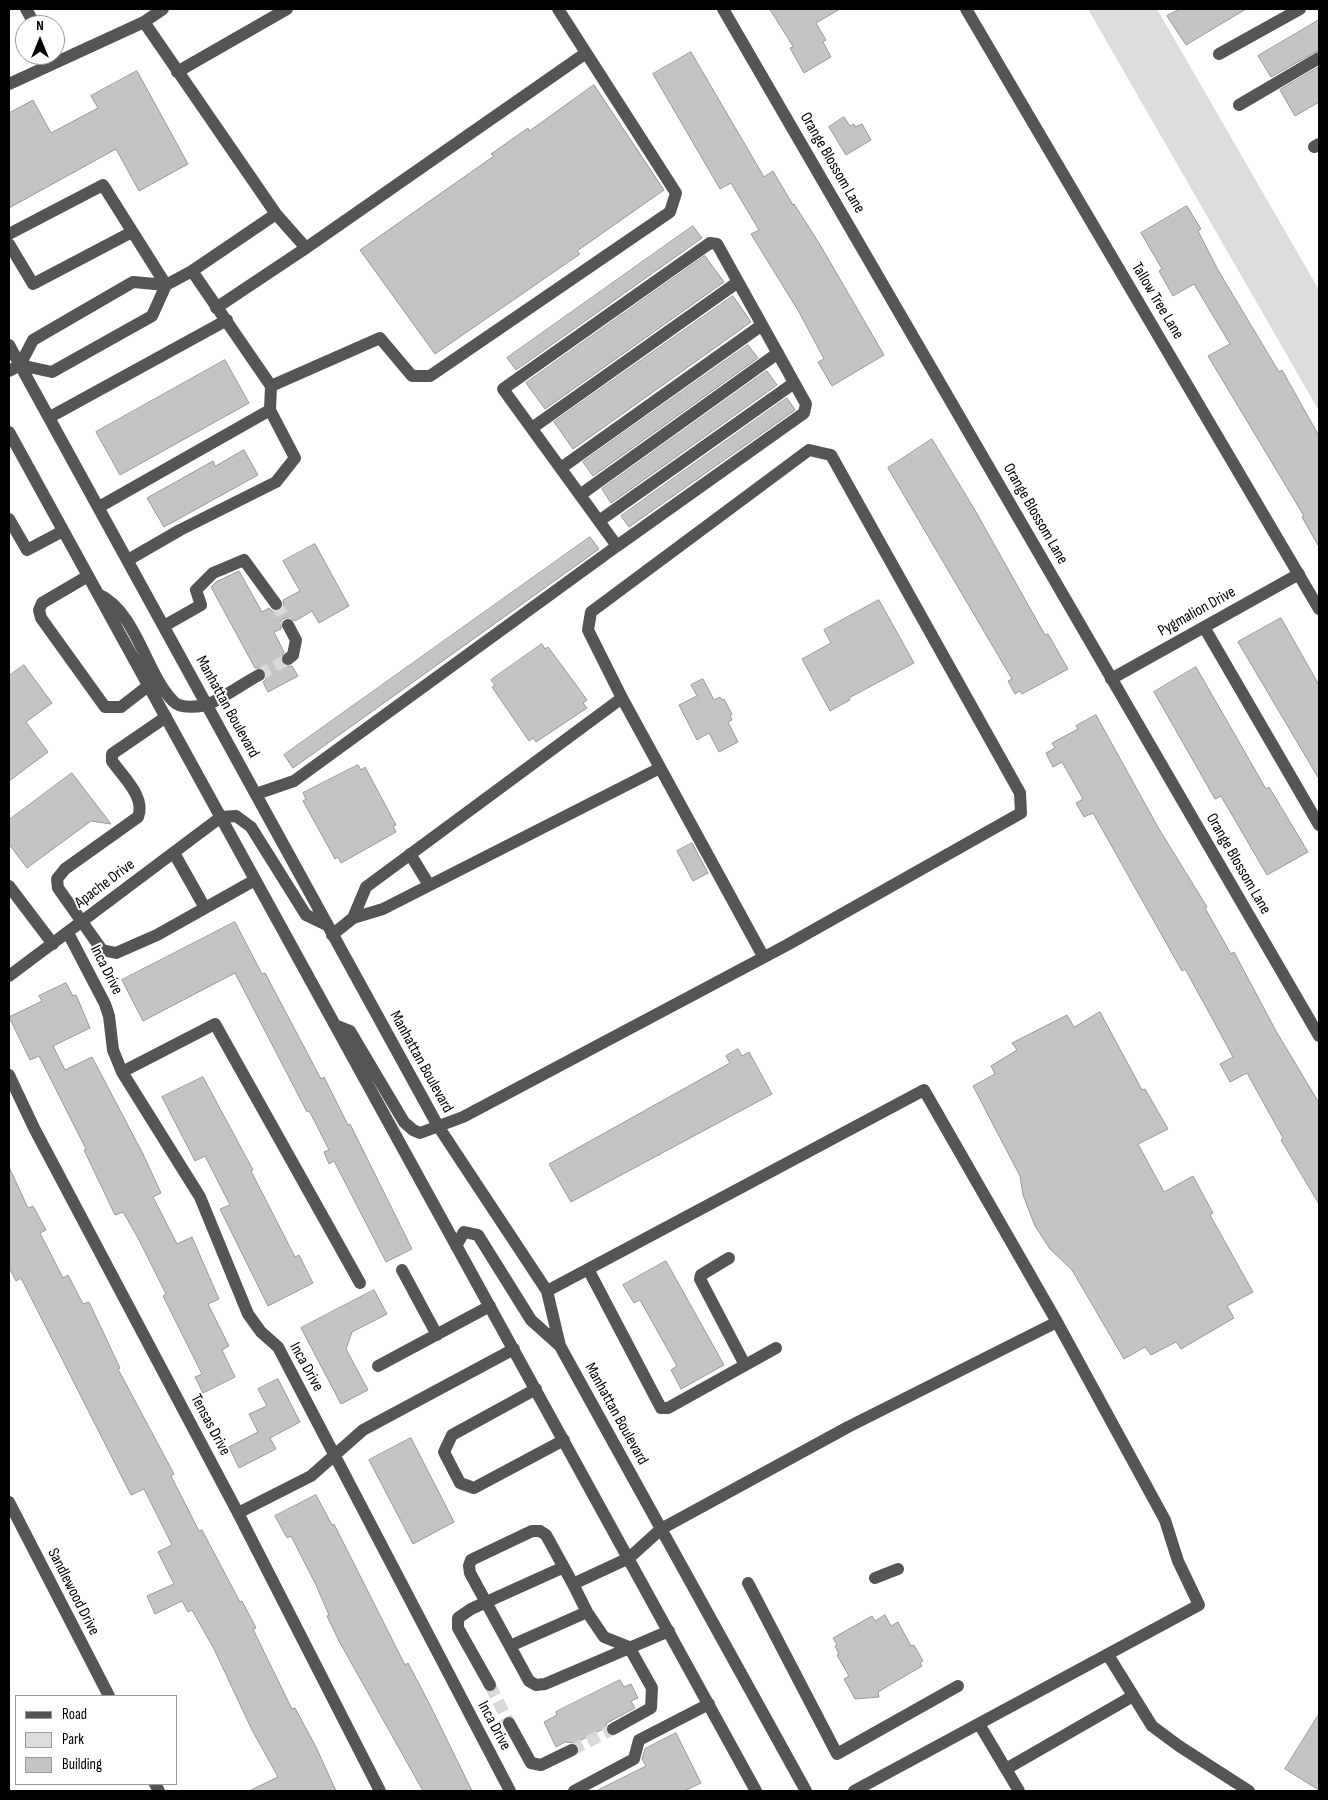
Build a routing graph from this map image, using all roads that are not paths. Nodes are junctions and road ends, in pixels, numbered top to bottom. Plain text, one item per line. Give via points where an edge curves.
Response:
1 (163, 9) edge
2 (287, 9) edge
3 (558, 9) edge
4 (723, 9) edge
5 (966, 9) edge
6 (1300, 9) edge
7 (144, 22) junction
8 (586, 53) junction
9 (65, 54) edge
10 (1219, 54) dead end
11 (1319, 58) edge
12 (42, 65) edge
13 (177, 72) junction
14 (9, 84) edge
15 (1238, 105) dead end
16 (276, 214) junction
17 (132, 232) junction
18 (9, 234) edge
19 (9, 244) edge
20 (306, 248) junction
21 (192, 271) junction
22 (738, 282) junction
23 (166, 285) junction
24 (216, 308) junction
25 (227, 320) junction
26 (762, 325) junction
27 (9, 345) edge
28 (778, 353) junction
29 (14, 368) edge
30 (794, 383) junction
31 (271, 386) junction
32 (270, 410) junction
33 (50, 417) junction
34 (532, 428) junction
35 (9, 432) edge
36 (561, 468) junction
37 (580, 495) junction
38 (99, 507) junction
39 (9, 519) edge
40 (599, 521) junction
41 (63, 531) junction
42 (617, 546) junction
43 (128, 560) junction
44 (1299, 574) junction
45 (88, 576) junction
46 (98, 594) junction
47 (276, 604) tunnel mouth
48 (1319, 610) edge
49 (288, 625) tunnel mouth
50 (164, 626) junction
51 (1204, 627) junction
52 (288, 659) dead end
53 (259, 675) tunnel mouth
54 (1111, 679) junction
55 (148, 686) junction
56 (622, 698) junction
57 (207, 704) junction
58 (166, 717) junction
59 (660, 768) junction
60 (256, 794) junction
61 (221, 817) junction
62 (1319, 825) edge
63 (174, 852) junction
64 (410, 854) junction
65 (255, 880) junction
66 (429, 885) junction
67 (9, 886) edge
68 (205, 908) junction
69 (353, 918) junction
70 (82, 922) junction
71 (330, 930) junction
72 (68, 933) junction
73 (53, 944) junction
74 (763, 956) junction
75 (9, 976) edge
76 (334, 1025) junction
77 (1319, 1036) edge
78 (122, 1072) junction
79 (9, 1075) edge
80 (438, 1126) junction
81 (456, 1246) junction
82 (729, 1258) dead end
83 (588, 1269) junction
84 (402, 1270) dead end
85 (360, 1283) dead end
86 (547, 1291) junction
87 (490, 1306) junction
88 (1057, 1322) junction
89 (437, 1335) junction
90 (560, 1346) junction
91 (776, 1348) dead end
92 (514, 1349) junction
93 (745, 1365) junction
94 (378, 1366) dead end
95 (536, 1389) junction
96 (564, 1440) junction
97 (334, 1455) junction
98 (9, 1502) edge
99 (238, 1513) junction
100 (661, 1529) junction
101 (629, 1558) junction
102 (564, 1567) junction
103 (898, 1569) dead end
104 (875, 1578) dead end
105 (748, 1583) dead end
106 (573, 1584) junction
107 (486, 1603) junction
108 (587, 1612) junction
109 (669, 1632) junction
110 (510, 1646) junction
111 (629, 1647) junction
112 (1108, 1654) junction
113 (490, 1685) tunnel mouth
114 (958, 1686) dead end
115 (108, 1695) edge
116 (1133, 1696) junction
117 (709, 1704) junction
118 (509, 1723) tunnel mouth
119 (979, 1724) junction
120 (613, 1729) tunnel mouth
121 (572, 1750) tunnel mouth
122 (1006, 1770) junction
123 (380, 1791) edge
124 (510, 1791) edge
125 (574, 1791) edge
126 (756, 1791) edge
127 (806, 1791) edge
128 (854, 1791) edge
129 (1019, 1791) edge
130 (1249, 1791) edge

1 - 7 street
2 - 13 street
3 - 8 street
4 - 54 street, Orange Blossom Lane
5 - 44 street, Tallow Tree Lane
6 - 10 street
7 - 9 street
7 - 13 street
8 - 20 street
8 - 31 street via 676,193 670,212 430,376 412,376 380,338
11 - 15 street
12 - 14 street
13 - 16 street
16 - 20 street
16 - 21 street
17 - 18 street via 103,185
17 - 19 street via 33,284
17 - 23 street
20 - 24 street
21 - 23 street
21 - 24 street
22 - 26 street
22 - 34 street
22 - 34 street via 717,244 710,243 503,389
23 - 29 street via 133,282 33,340
23 - 29 street via 152,316 52,372
24 - 25 street
25 - 31 street
25 - 33 street
26 - 28 street
26 - 36 street
27 - 29 street, Manhattan Boulevard
28 - 30 street
28 - 37 street
29 - 33 street, Manhattan Boulevard
30 - 40 street
30 - 42 street via 806,404 804,413
31 - 32 street
32 - 38 street
32 - 43 street via 295,458 276,482
33 - 38 street, Manhattan Boulevard
34 - 36 street
35 - 41 street
36 - 37 street
37 - 40 street
38 - 43 street, Manhattan Boulevard
39 - 41 street via 28,550
40 - 42 street
41 - 45 street
42 - 60 street via 294,781
43 - 50 street, Manhattan Boulevard
44 - 48 street, Tallow Tree Lane
44 - 51 street, Pygmalion Drive
45 - 46 street
45 - 55 street via 42,603 39,610 41,618 105,706 121,707
46 - 55 street
46 - 57 street via 111,600 124,616 173,701 187,706
47 - 50 street via 244,560 213,573 196,590 201,605
49 - 52 street via 296,640
50 - 57 street, Manhattan Boulevard
51 - 54 street, Pygmalion Drive
51 - 62 street
53 - 57 street
54 - 77 street, Orange Blossom Lane
55 - 58 street
56 - 59 street
56 - 64 street
56 - 74 street via 588,630 591,612 809,450 831,455 1020,794 1021,813
57 - 60 street, Manhattan Boulevard
58 - 61 street
58 - 70 street via 112,754 112,761 139,799 141,809 138,817 65,869 57,879 58,888
59 - 66 street
59 - 74 street
60 - 71 street, Manhattan Boulevard
61 - 63 street, Apache Drive
61 - 65 street
61 - 71 street via 242,818 251,827 306,915
63 - 68 street
63 - 70 street, Apache Drive
64 - 66 street
64 - 69 street via 366,887
65 - 68 street
65 - 76 street
66 - 69 street via 383,909
67 - 73 street
68 - 70 street via 157,936 116,953 102,950
69 - 71 street
70 - 72 street, Apache Drive
71 - 80 street, Manhattan Boulevard
72 - 73 street, Apache Drive
72 - 78 street, Inca Drive via 106,1004 113,1050
73 - 75 street, Apache Drive
74 - 80 street via 463,1117
76 - 80 street via 350,1031 408,1126 420,1133
76 - 81 street
78 - 85 street via 215,1024
78 - 97 street, Inca Drive via 200,1197 248,1314 278,1348
79 - 99 street, Tensas Drive
80 - 86 street, Manhattan Boulevard
81 - 87 street
81 - 90 street via 464,1232 478,1234 530,1320
82 - 93 street via 701,1275 700,1279
83 - 86 street
83 - 88 street via 924,1090
83 - 93 street via 661,1408 668,1408
84 - 89 street
86 - 90 street, Manhattan Boulevard
87 - 89 street
87 - 92 street
88 - 100 street via 848,1427
88 - 112 street via 1165,1520 1178,1561 1199,1605
89 - 94 street
90 - 100 street, Manhattan Boulevard
91 - 93 street
92 - 95 street
92 - 97 street via 363,1430
95 - 96 street
95 - 96 street via 452,1435 444,1452 460,1483 474,1488
96 - 101 street
97 - 99 street via 311,1476
97 - 124 street, Inca Drive
98 - 115 street, Sandlewood Drive
99 - 123 street, Tensas Drive
100 - 101 street
100 - 127 street, Manhattan Boulevard
101 - 106 street
101 - 109 street
102 - 106 street
102 - 107 street
102 - 107 street via 546,1535 532,1530 471,1560 470,1573
103 - 104 street
105 - 114 street via 837,1754
106 - 108 street
107 - 110 street
107 - 113 street via 458,1618 458,1628
108 - 110 street
108 - 111 street via 604,1637
109 - 111 street
109 - 117 street
110 - 111 street via 529,1681 536,1685
111 - 120 street via 652,1688 652,1708
112 - 116 street
112 - 119 street
116 - 122 street
116 - 130 street via 1152,1726
117 - 125 street via 639,1740 634,1760
117 - 126 street
118 - 121 street via 530,1763 541,1765
119 - 122 street
119 - 128 street
122 - 129 street

